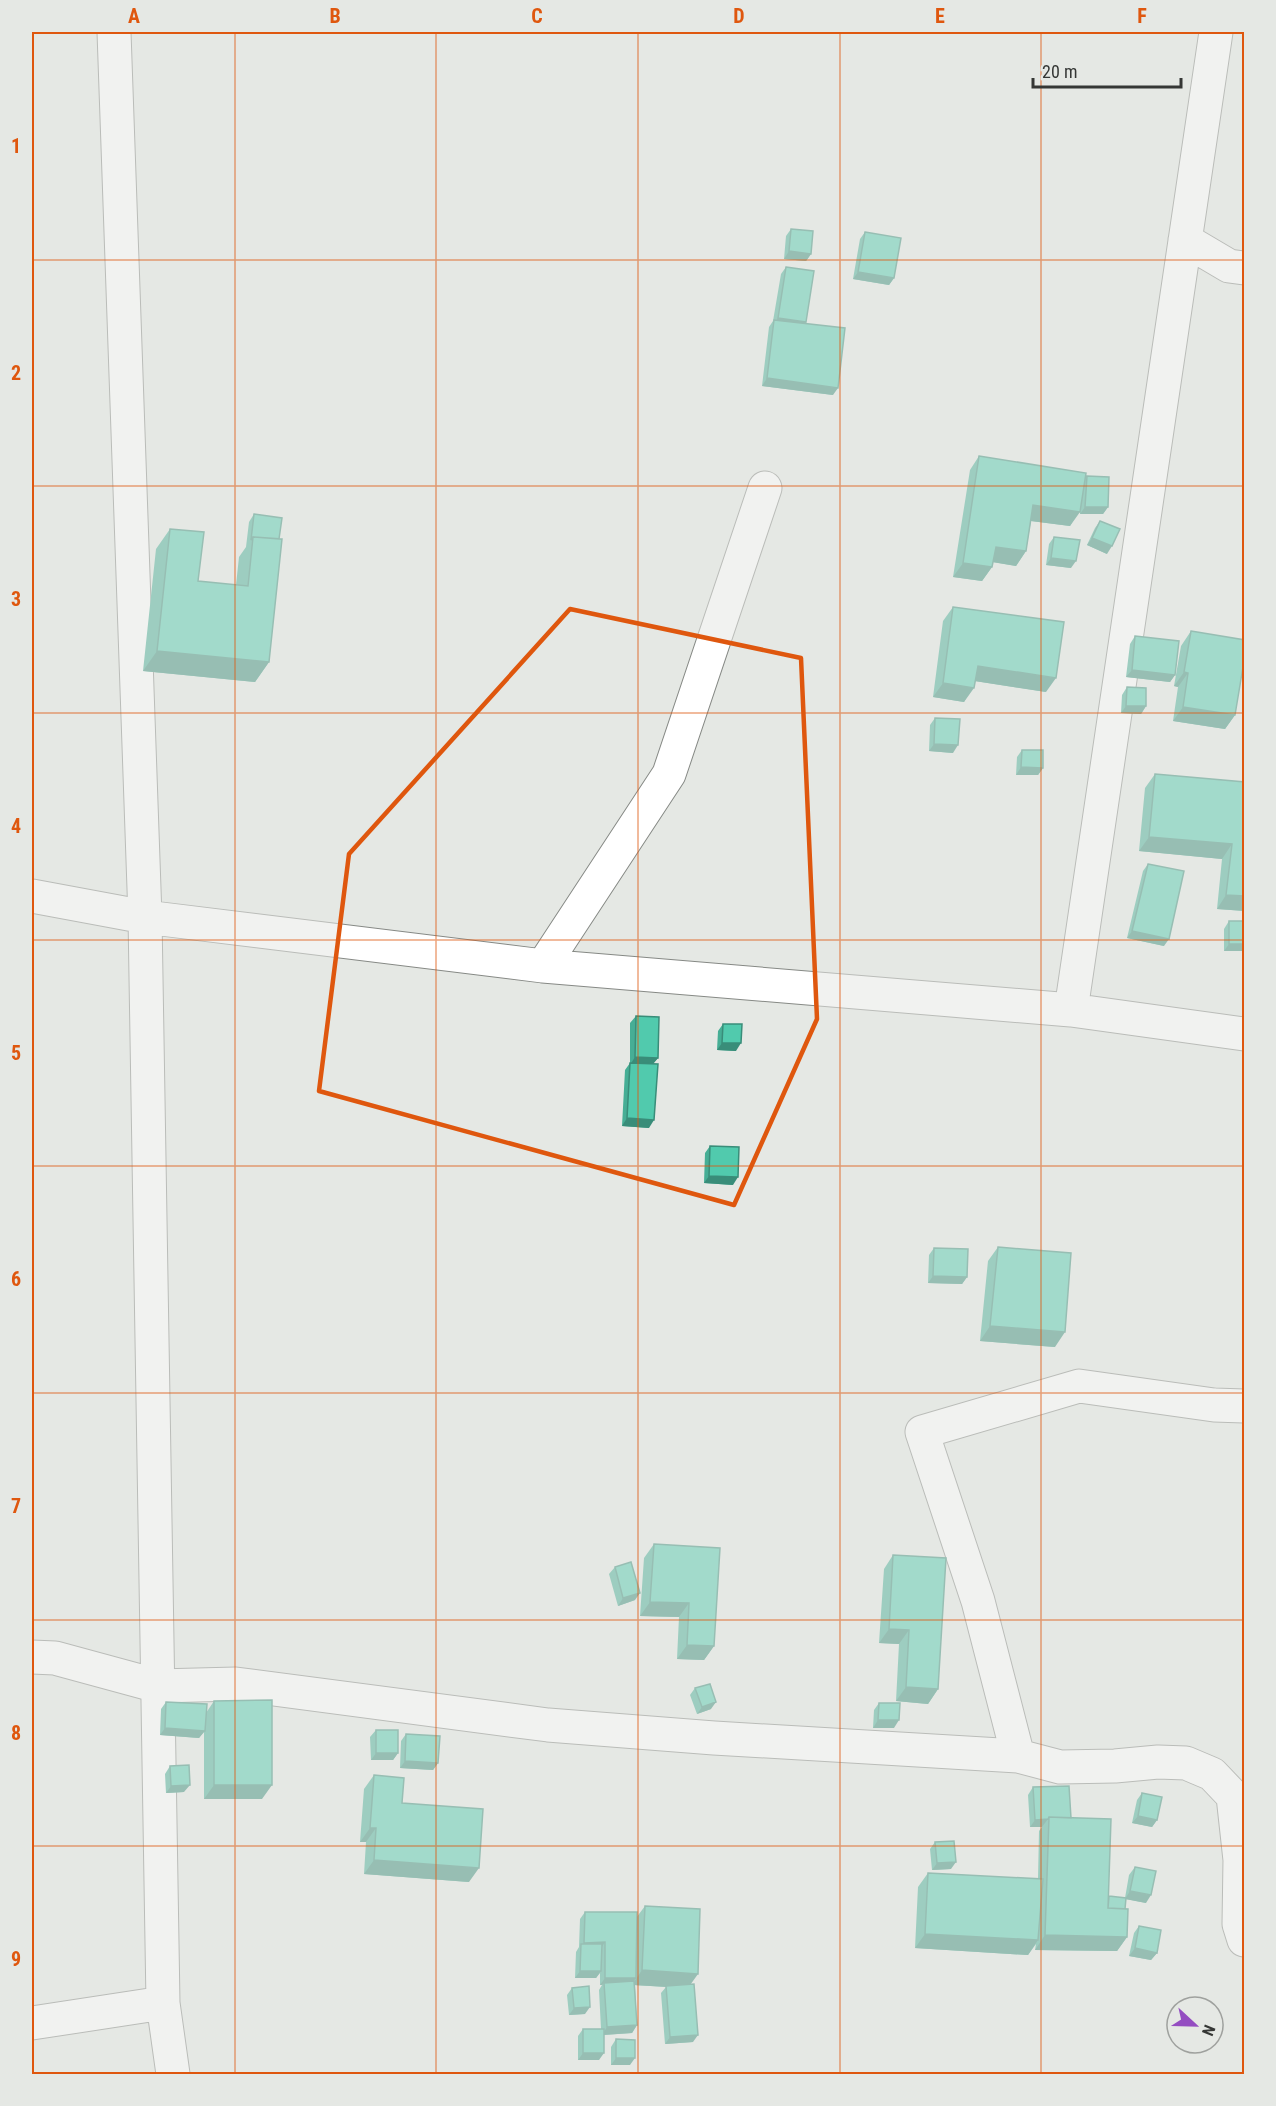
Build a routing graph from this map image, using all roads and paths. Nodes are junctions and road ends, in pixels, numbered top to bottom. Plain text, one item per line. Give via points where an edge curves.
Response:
1 (114, 32) edge
2 (1216, 32) edge
3 (1185, 240) junction
4 (1245, 268) edge
5 (765, 488) dead end
6 (32, 896) edge
7 (145, 917) junction
8 (543, 966) junction
9 (1071, 1010) junction
10 (1245, 1034) edge
11 (1245, 1406) edge
12 (32, 1657) edge
13 (158, 1686) junction
14 (1018, 1756) junction
15 (1245, 1940) edge
16 (163, 2003) junction
17 (32, 2023) edge
18 (173, 2074) edge

1 - 7 street
2 - 3 street
3 - 4 street via 1229,266
3 - 9 street
5 - 8 street via 669,774
6 - 7 street
7 - 8 street
7 - 13 street
8 - 9 street
9 - 10 street
11 - 14 street via 1079,1386 922,1432 978,1601
12 - 13 street via 55,1658
13 - 14 street via 236,1684 548,1725
13 - 16 street
14 - 15 street via 1060,1767 1186,1763 1212,1774 1233,1796 1240,1860 1239,1924
16 - 17 street
16 - 18 street

